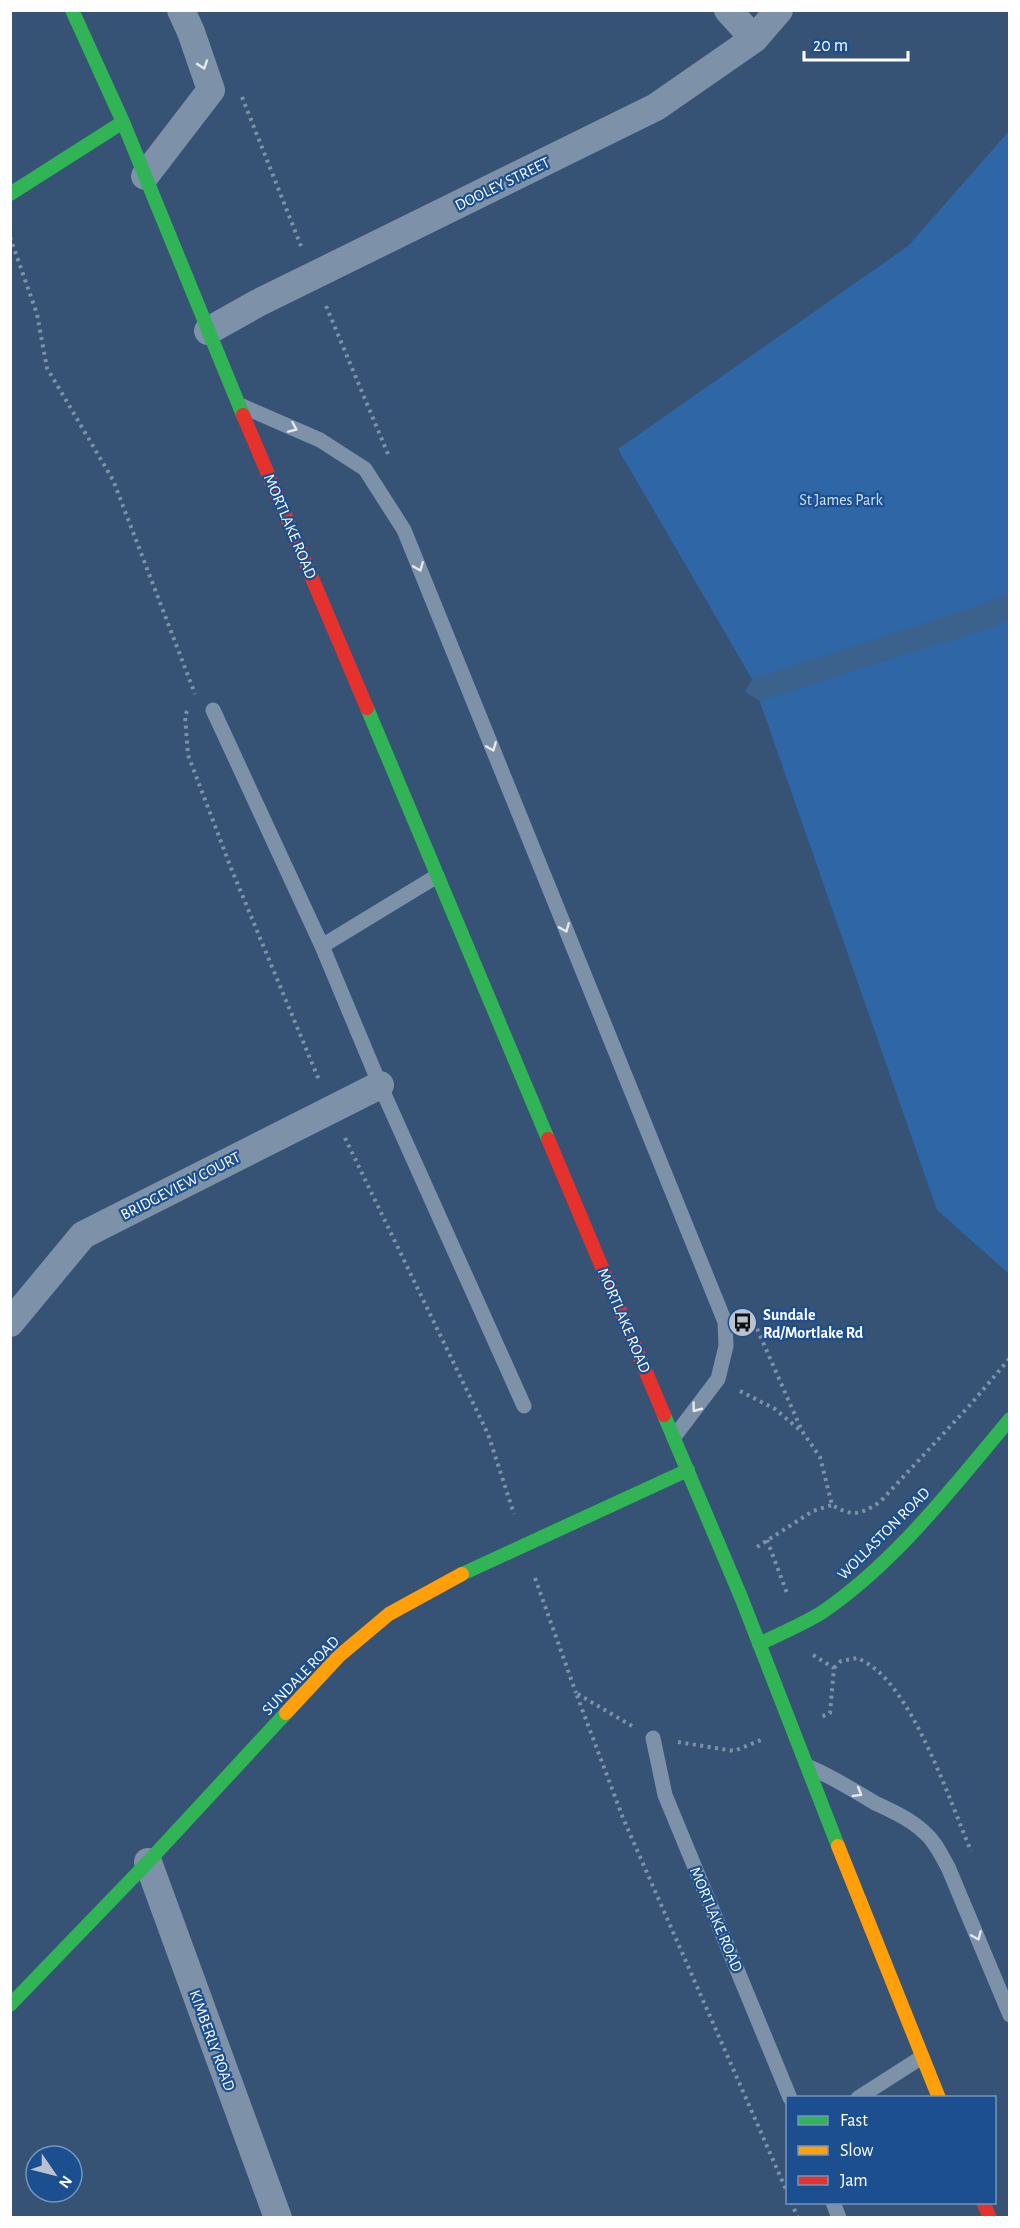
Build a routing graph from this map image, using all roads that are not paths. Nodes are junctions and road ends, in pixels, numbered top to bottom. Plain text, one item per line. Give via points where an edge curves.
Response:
1 (72, 10) edge
2 (181, 10) edge
3 (728, 10) edge
4 (779, 10) edge
5 (754, 39) junction
6 (123, 122) junction
7 (146, 176) junction
8 (10, 194) edge
9 (208, 331) junction
10 (239, 405) junction
11 (213, 710) dead end
12 (437, 876) junction
13 (322, 946) junction
14 (380, 1085) junction
15 (10, 1323) edge
16 (524, 1406) dead end
17 (1010, 1419) edge
18 (674, 1437) junction
19 (688, 1470) junction
20 (759, 1644) junction
21 (653, 1738) road end
22 (806, 1766) junction
23 (148, 1862) junction
24 (10, 2005) edge
25 (1010, 2015) edge
26 (922, 2057) junction
27 (790, 2096) edge
28 (860, 2096) edge
29 (939, 2096) edge
30 (278, 2217) edge

1 - 6 main road, MORTLAKE ROAD
2 -> 7 street via 211,90
3 - 5 street
4 - 5 street, DOOLEY STREET
5 - 9 street, DOOLEY STREET via 656,107
6 - 7 main road, MORTLAKE ROAD
6 - 8 main road
7 - 9 main road, MORTLAKE ROAD
9 - 10 main road, MORTLAKE ROAD
10 - 12 main road, MORTLAKE ROAD
10 -> 18 lane via 320,440 365,469 404,530 725,1322 726,1346 718,1379
11 - 13 lane
12 - 13 lane
12 - 18 main road, MORTLAKE ROAD
13 - 14 lane
14 - 15 street, BRIDGEVIEW COURT via 83,1235
14 - 16 lane
17 - 20 main road, WOLLASTON ROAD via 880,1565 818,1614
18 - 19 main road, MORTLAKE ROAD
19 - 20 main road, MORTLAKE ROAD
19 - 23 main road, SUNDALE ROAD via 462,1574 389,1614 339,1656
20 - 22 main road, MORTLAKE ROAD
21 - 27 lane, MORTLAKE ROAD via 665,1795
22 -> 25 lane via 903,1817 936,1845
22 - 26 main road, MORTLAKE ROAD
23 - 24 main road, SUNDALE ROAD
23 - 30 street, KIMBERLY ROAD
26 - 28 lane
26 - 29 main road, MORTLAKE ROAD

